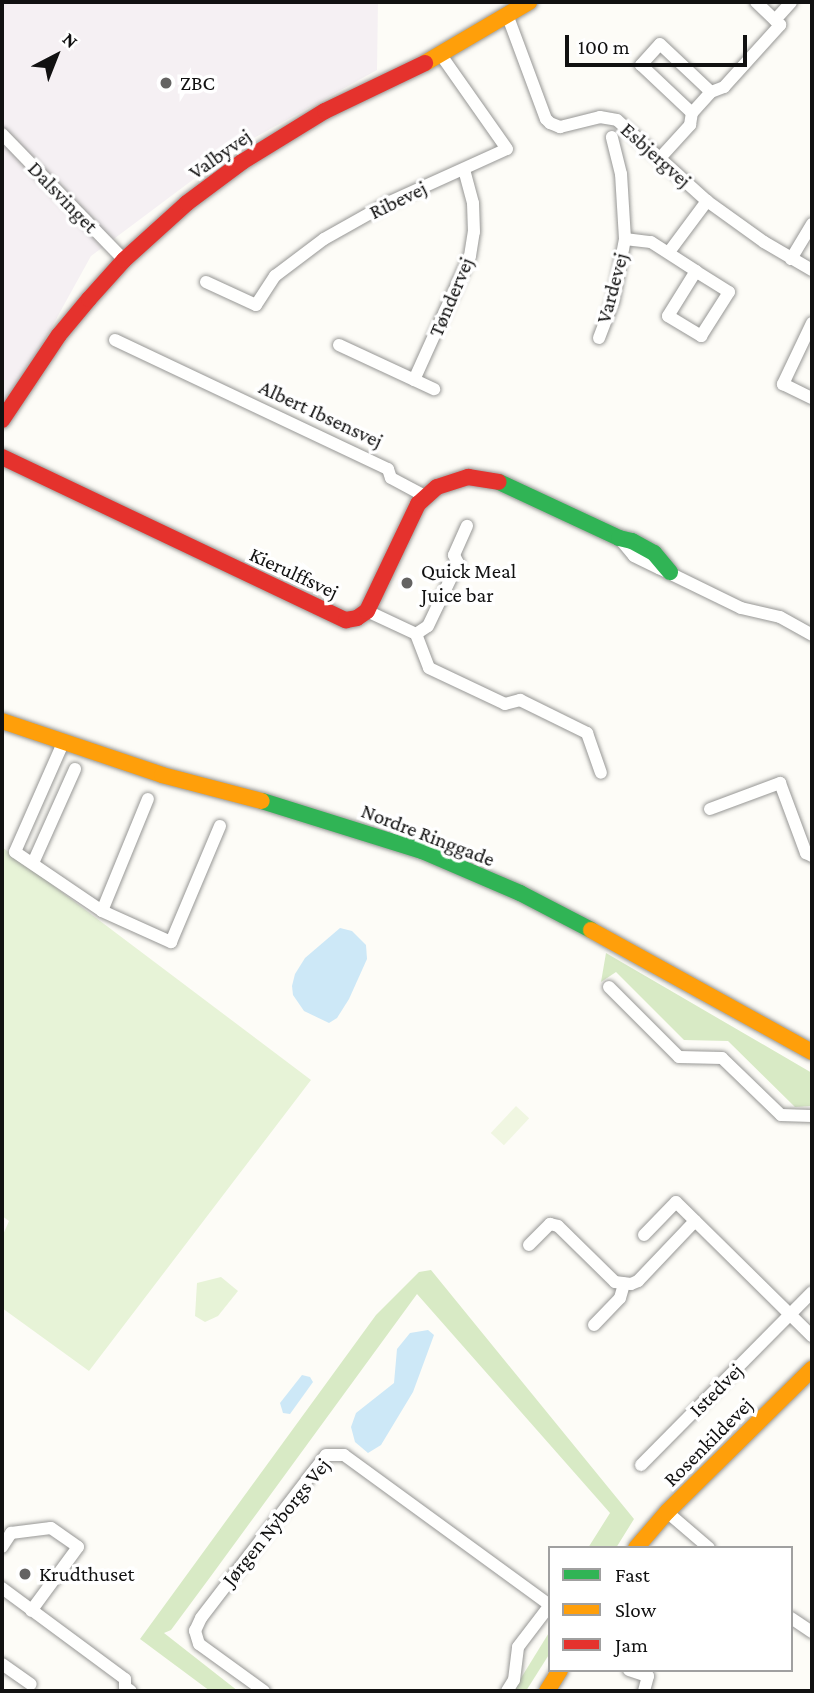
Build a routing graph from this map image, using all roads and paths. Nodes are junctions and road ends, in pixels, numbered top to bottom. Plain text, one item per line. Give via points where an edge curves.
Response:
1 (529, 2) edge
2 (756, 2) edge
3 (791, 2) edge
4 (508, 17) junction
5 (775, 20) junction
6 (441, 55) junction
7 (711, 92) junction
8 (692, 113) junction
9 (2, 134) edge
10 (612, 137) dead end
11 (660, 158) junction
12 (464, 169) junction
13 (708, 201) junction
14 (812, 224) edge
15 (625, 239) junction
16 (668, 252) junction
17 (791, 259) junction
18 (124, 260) junction
19 (812, 270) edge
20 (696, 271) junction
21 (206, 282) dead end
22 (812, 323) edge
23 (599, 338) dead end
24 (115, 340) dead end
25 (809, 340) edge
26 (339, 345) dead end
27 (414, 380) junction
28 (433, 389) dead end
29 (812, 398) edge
30 (2, 420) edge
31 (2, 457) edge
32 (425, 496) junction
33 (467, 526) dead end
34 (670, 572) joint
35 (367, 611) junction
36 (416, 634) junction
37 (812, 635) edge
38 (2, 721) edge
39 (64, 743) junction
40 (75, 769) dead end
41 (601, 774) dead end
42 (148, 799) dead end
43 (710, 809) dead end
44 (220, 826) dead end
45 (812, 856) edge
46 (33, 863) junction
47 (102, 911) junction
48 (609, 987) dead end
49 (812, 1052) edge
50 (812, 1116) edge
51 (695, 1221) junction
52 (644, 1234) dead end
53 (529, 1245) dead end
54 (624, 1284) junction
55 (812, 1293) edge
56 (790, 1314) junction
57 (593, 1325) dead end
58 (812, 1336) edge
59 (812, 1368) edge
60 (641, 1465) dead end
61 (667, 1512) junction
62 (2, 1546) edge
63 (638, 1546) edge
64 (707, 1546) edge
65 (2, 1588) edge
66 (548, 1604) edge
67 (548, 1608) edge
68 (31, 1611) junction
69 (793, 1619) edge
70 (812, 1632) edge
71 (2, 1664) edge
72 (559, 1672) edge
73 (635, 1672) edge
74 (31, 1684) dead end
75 (126, 1690) edge
76 (264, 1691) edge
77 (507, 1691) edge
78 (547, 1691) edge
79 (644, 1691) edge

1 - 4 street, Valbyvej
2 - 5 street
3 - 5 street
4 - 6 street, Valbyvej
4 - 11 street, Esbjergvej via 550,123 560,127 611,117
5 - 7 street via 780,25 724,87
6 - 12 street, Ribevej via 507,149
6 - 18 street, Valbyvej via 325,111 242,162
7 - 8 street
7 - 8 street via 660,44 641,65
8 - 11 street via 690,125
9 - 18 street, Dalsvinget
10 - 15 street, Vardevej via 621,174
11 - 13 street, Esbjergvej
12 - 21 street, Ribevej via 390,202 324,239 275,276 256,305
12 - 27 street, Tøndervej via 473,203 470,256
13 - 16 street
13 - 17 street, Esbjergvej
14 - 17 street
15 - 16 street, Vardevej via 651,242
15 - 23 street, Vardevej via 613,302
16 - 20 street, Vardevej
17 - 19 street, Esbjergvej
18 - 30 street, Valbyvej via 60,335
20 - 20 street, Vardevej via 729,292 701,337 668,316
22 - 25 street
24 - 32 street, Albert Ibsensvej via 388,469 390,478
25 - 29 street via 783,384
26 - 27 street
27 - 28 street
31 - 35 street, Kierulffsvej via 346,620
32 - 34 street via 468,477 500,482 654,553
32 - 35 street
33 - 36 street via 454,555 458,564 428,626
34 - 37 street via 741,608 780,617
35 - 36 street
36 - 41 street via 429,668 505,704 520,700 587,733
38 - 39 street, Nordre Ringgade
39 - 46 street via 15,852
39 - 49 street, Nordre Ringgade via 422,852 520,893
40 - 46 street
42 - 47 street
43 - 45 street via 780,783 806,853
44 - 47 street via 171,942
46 - 47 street
48 - 50 street via 679,1057 722,1058 781,1115
51 - 52 street via 676,1202
51 - 54 street via 638,1281
51 - 56 street
53 - 54 street via 550,1224 558,1226 615,1282
54 - 57 street via 620,1298
55 - 56 street, Istedvej
56 - 58 street
56 - 60 street, Istedvej
59 - 61 street, Rosenkildevej
61 - 63 street, Rosenkildevej
61 - 64 street
62 - 68 street via 11,1533 51,1528 78,1547
65 - 68 street
66 - 76 street, Jørgen Nyborgs Vej via 344,1455 326,1455 201,1618 195,1632 200,1644
67 - 77 street, Jørgen Nyborgs Vej via 518,1647 514,1680
68 - 75 street via 125,1679
69 - 70 street
71 - 74 street
72 - 78 street
73 - 79 street via 648,1676

